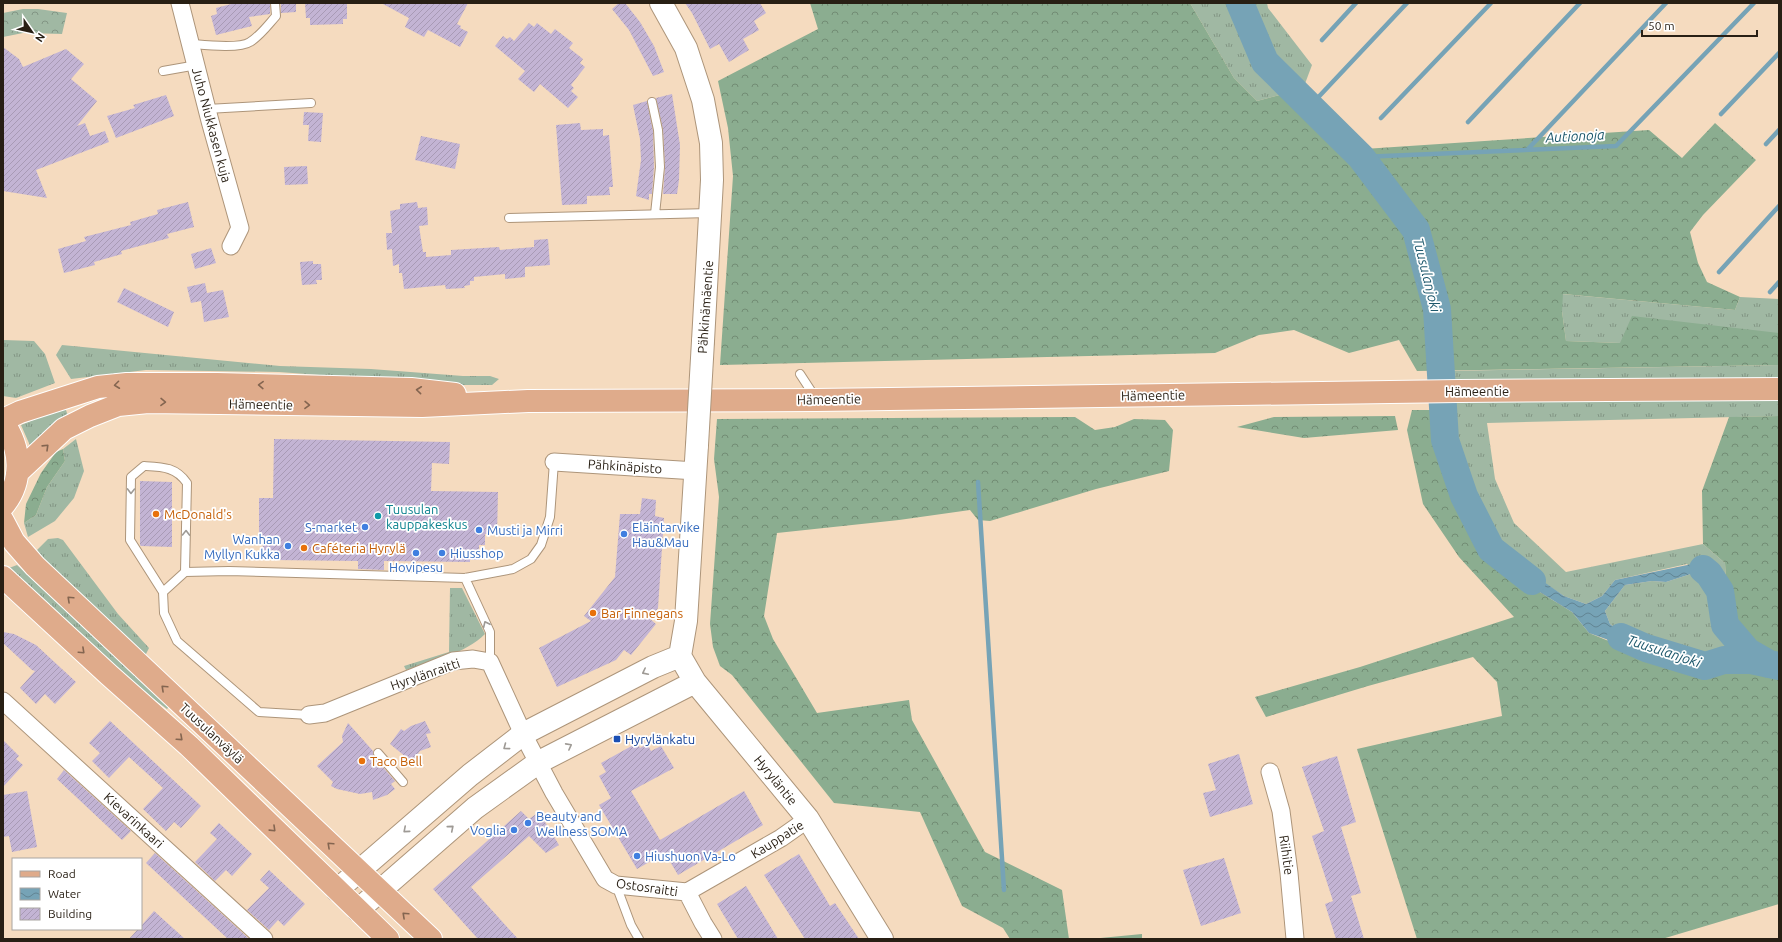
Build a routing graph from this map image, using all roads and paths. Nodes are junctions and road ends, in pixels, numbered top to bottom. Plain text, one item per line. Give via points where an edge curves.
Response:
1 (180, 3) edge
2 (275, 3) edge
3 (661, 3) edge
4 (192, 44) junction
5 (196, 65) junction
6 (164, 71) dead end
7 (652, 102) dead end
8 (311, 104) dead end
9 (207, 109) junction
10 (711, 213) junction
11 (655, 214) junction
12 (509, 218) dead end
13 (231, 246) dead end
14 (800, 374) dead end
15 (1779, 389) edge
16 (816, 400) junction
17 (528, 401) junction
18 (3, 421) edge
19 (554, 462) joint
20 (696, 471) junction
21 (17, 473) junction
22 (3, 506) edge
23 (3, 520) edge
24 (185, 572) junction
25 (3, 577) edge
26 (465, 578) junction
27 (163, 592) junction
28 (680, 656) junction
29 (490, 662) junction
30 (695, 682) junction
31 (3, 701) edge
32 (309, 715) joint
33 (523, 734) junction
34 (378, 753) dead end
35 (539, 762) junction
36 (1270, 772) dead end
37 (403, 782) dead end
38 (808, 819) junction
39 (358, 872) junction
40 (616, 885) junction
41 (337, 890) junction
42 (379, 890) junction
43 (688, 892) junction
44 (358, 910) junction
45 (264, 939) edge
46 (388, 939) edge
47 (431, 939) edge
48 (639, 939) edge
49 (713, 939) edge
50 (882, 939) edge
51 (1295, 939) edge

1 - 4 street, Juho Niukkasen kuja
2 - 4 lane via 276,16 249,43 225,46
3 - 10 street, Pähkinämäentie via 686,48 703,100 711,143
4 - 5 street, Juho Niukkasen kuja
5 - 6 lane
5 - 9 street, Juho Niukkasen kuja
7 - 11 lane via 658,130 660,166
8 - 9 lane
9 - 13 street, Juho Niukkasen kuja via 240,228
10 - 11 lane
10 - 20 street, Pähkinämäentie, bridge
11 - 12 lane
14 - 16 lane
15 - 16 main road, Hämeentie
16 - 17 main road, Hämeentie
17 -> 18 main road, Hämeentie via 411,389 127,384 84,391 20,412
21 -> 17 main road, Hämeentie via 64,429 118,405 148,402 422,406
18 - 21 main road via 14,442
19 - 20 street, Pähkinäpisto
19 - 26 lane via 550,517 541,545 531,559 513,569
20 - 28 street, Pähkinämäentie via 686,621
21 - 22 main road via 13,490
39 -> 23 main road, Tuusulanväylä via 34,566 14,542
24 - 26 lane
24 - 27 lane
24 -> 27 lane via 187,483 180,474 165,467 144,466 131,477 130,540
25 -> 41 main road, Tuusulanväylä via 189,746
29 -> 26 lane via 490,632
27 - 32 lane via 164,614 177,640 259,712
28 - 30 street, Hyryläntie
28 -> 33 street
29 - 32 street, Hyrylänraitti via 454,661 325,713
29 - 33 street
35 -> 30 street
30 - 38 street, Hyryläntie
31 - 45 street, Kievarinkaari
33 - 35 street, Ostosraitti
33 -> 39 street via 470,775
34 - 37 lane
35 - 40 street, Ostosraitti via 554,793 605,879
42 -> 35 street via 476,808
36 - 51 street, Riihitie via 1281,811
38 - 43 street, Kauppatie via 781,838
38 - 50 street, Hyryläntie
39 - 41 street
39 - 42 main road, Tuusulanväylä
40 - 43 street, Ostosraitti
40 - 48 lane
41 - 44 main road, Tuusulanväylä
42 - 44 street
47 -> 42 main road, Tuusulanväylä
43 - 49 street
44 - 46 main road, Tuusulanväylä

